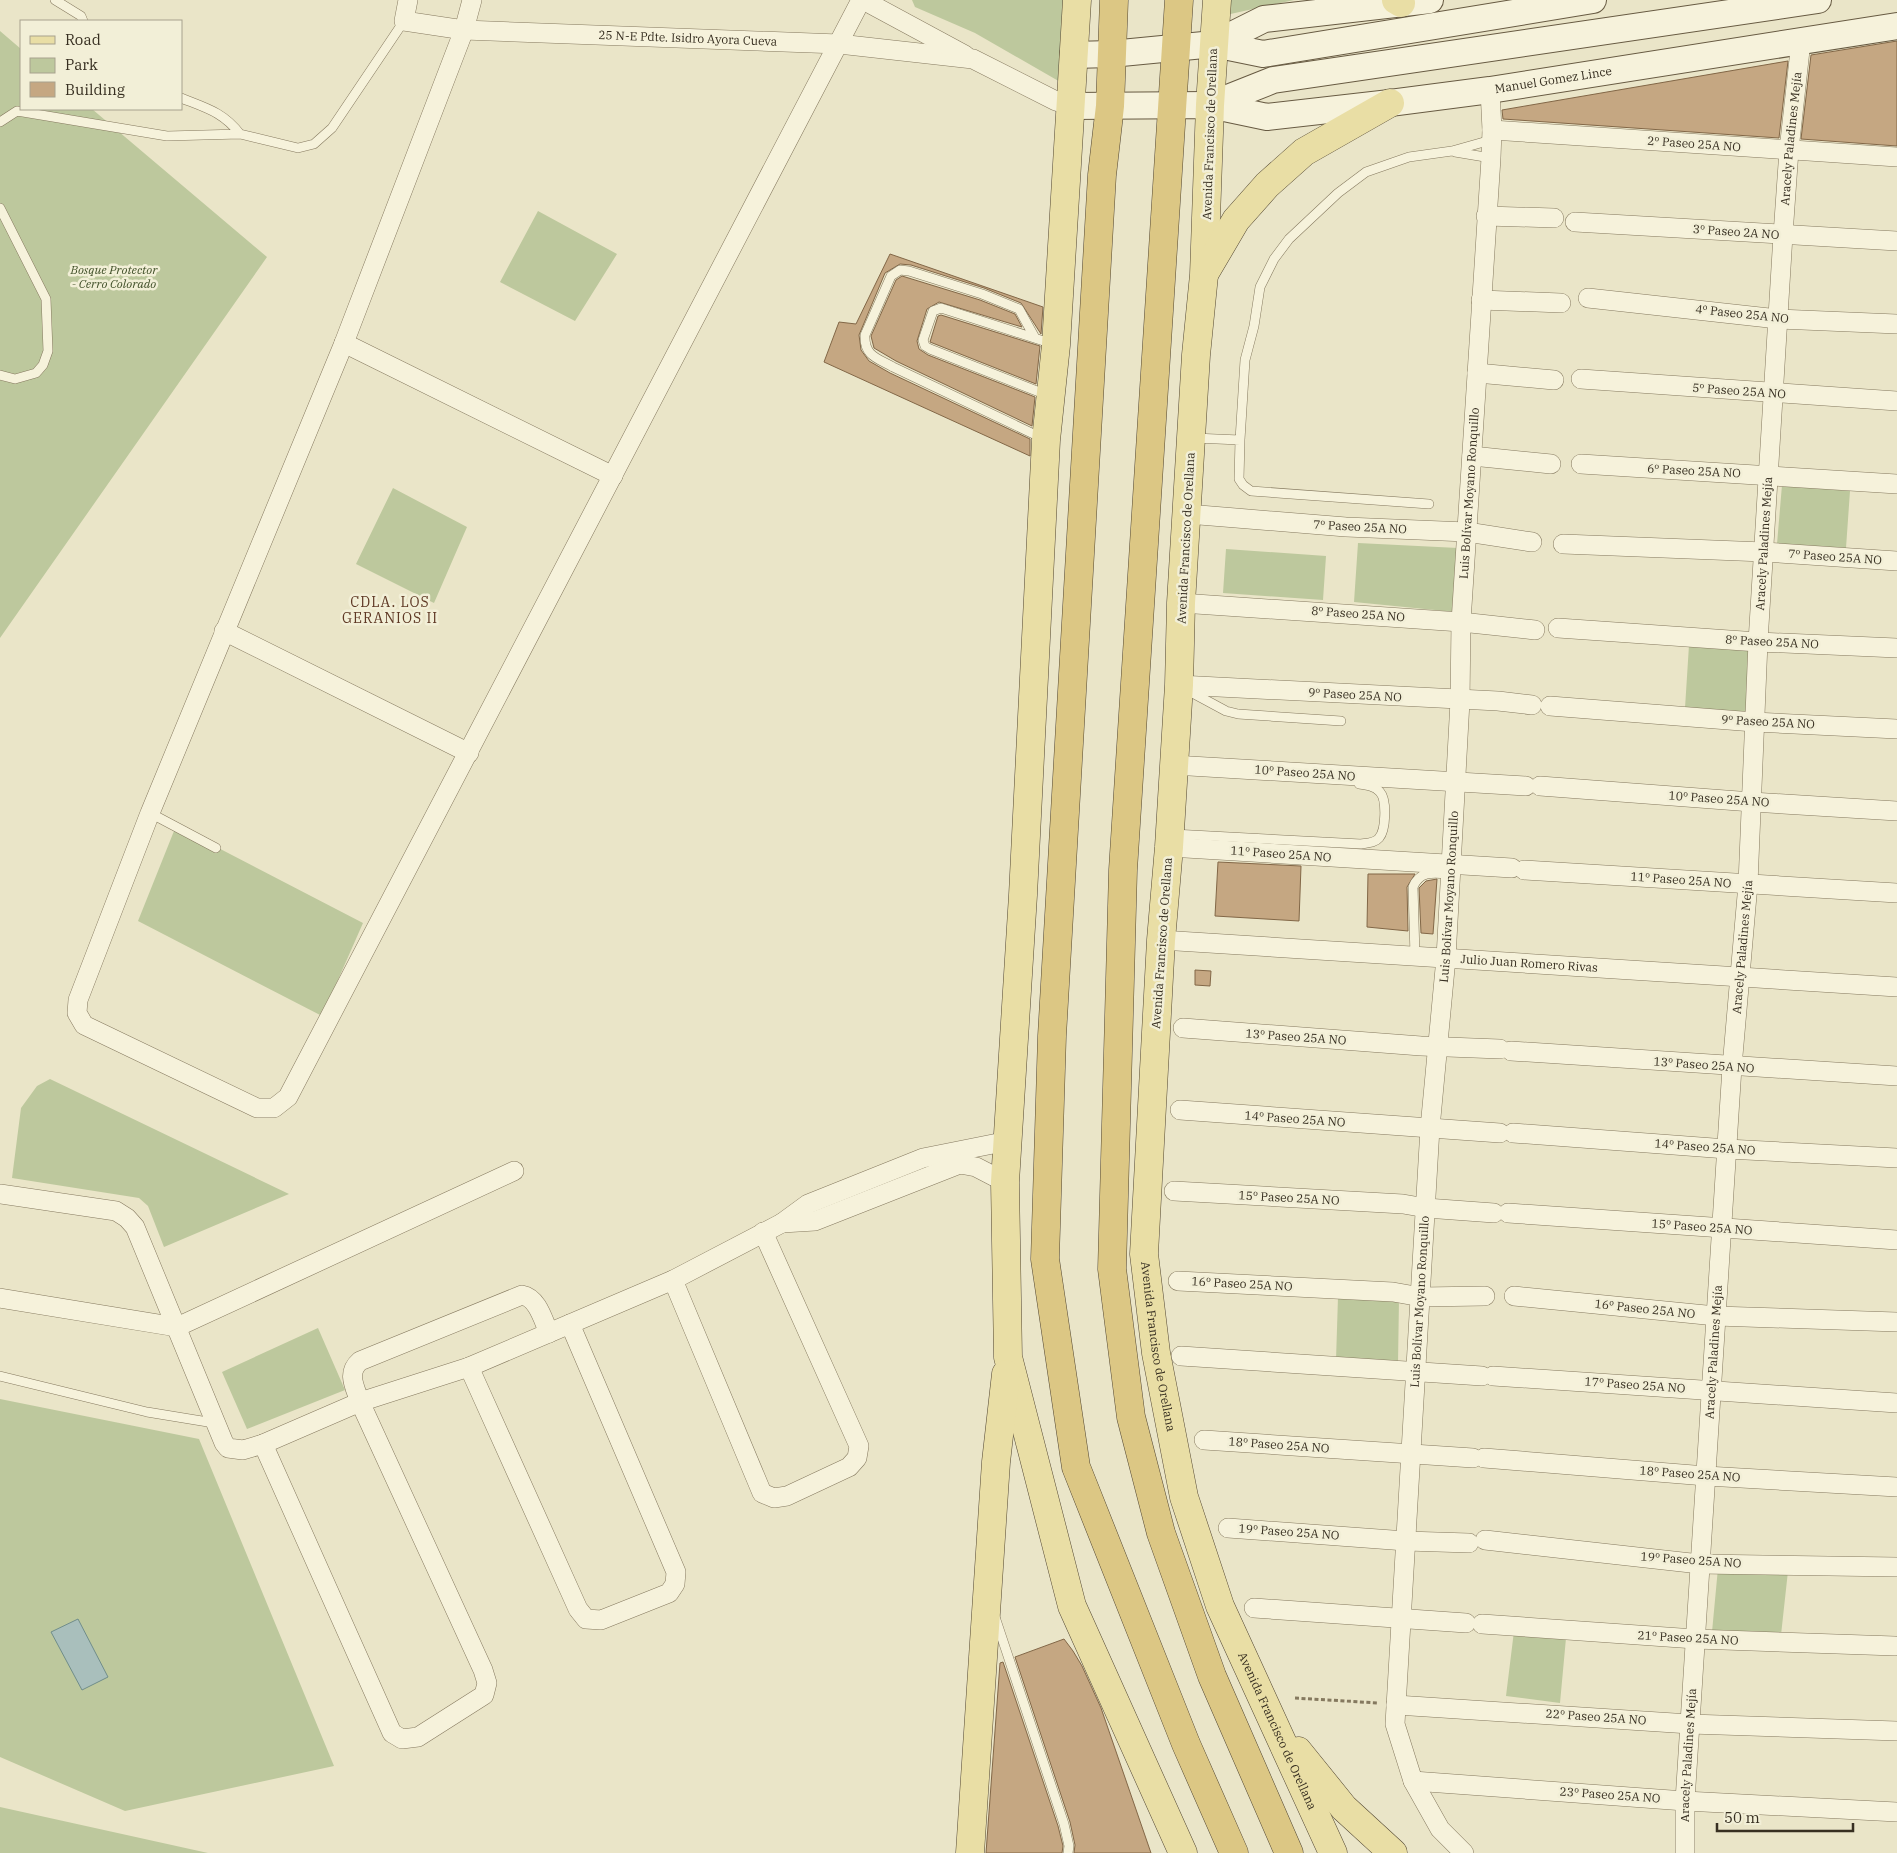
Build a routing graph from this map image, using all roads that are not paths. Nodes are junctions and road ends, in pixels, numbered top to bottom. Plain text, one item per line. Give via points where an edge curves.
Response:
1 (55, 0) edge
2 (408, 0) edge
3 (472, 0) edge
4 (862, 0) edge
5 (1077, 0) edge
6 (1114, 0) edge
7 (1180, 0) edge
8 (1217, 0) edge
9 (1430, 0) edge
10 (1593, 0) edge
11 (1818, 0) edge
12 (1399, 2) edge
13 (83, 20) edge
14 (404, 21) junction
15 (1897, 26) edge
16 (464, 30) junction
17 (1801, 41) junction
18 (839, 44) junction
19 (1214, 44) junction
20 (1177, 48) junction
21 (1111, 54) junction
22 (1073, 55) junction
23 (973, 59) junction
24 (1490, 90) junction
25 (182, 98) edge
26 (1390, 103) junction
27 (1210, 105) junction
28 (1071, 106) junction
29 (1110, 106) junction
30 (1172, 106) junction
31 (0, 122) edge
32 (240, 134) junction
33 (1491, 143) junction
34 (1789, 150) junction
35 (1452, 151) junction
36 (1897, 157) edge
37 (0, 208) edge
38 (1486, 216) junction
39 (1554, 218) dead end
40 (1575, 222) dead end
41 (1783, 235) junction
42 (1897, 241) edge
43 (1204, 275) junction
44 (1588, 298) dead end
45 (1481, 300) junction
46 (1561, 303) dead end
47 (1778, 319) junction
48 (1897, 324) edge
49 (1045, 342) junction
50 (344, 343) junction
51 (1477, 374) junction
52 (0, 375) edge
53 (1581, 379) dead end
54 (1554, 380) dead end
55 (1773, 393) junction
56 (1049, 396) junction
57 (1897, 401) edge
58 (1191, 438) junction
59 (1046, 440) junction
60 (1240, 440) junction
61 (1472, 456) junction
62 (1551, 464) dead end
63 (1580, 464) dead end
64 (1768, 475) junction
65 (613, 476) junction
66 (1897, 484) edge
67 (1429, 504) dead end
68 (1187, 514) junction
69 (1467, 532) junction
70 (1532, 542) dead end
71 (1563, 544) dead end
72 (1764, 552) junction
73 (1897, 562) edge
74 (1182, 603) junction
75 (1462, 622) junction
76 (1558, 628) dead end
77 (1535, 630) dead end
78 (224, 631) junction
79 (1758, 642) junction
80 (1897, 648) edge
81 (1179, 685) junction
82 (1460, 701) junction
83 (1341, 721) dead end
84 (1754, 722) junction
85 (1897, 729) edge
86 (468, 753) junction
87 (1173, 769) junction
88 (1456, 783) junction
89 (1752, 802) junction
90 (1897, 811) edge
91 (150, 813) junction
92 (1169, 841) junction
93 (216, 848) dead end
94 (1450, 869) junction
95 (1748, 884) junction
96 (1897, 893) edge
97 (1161, 940) junction
98 (1415, 956) junction
99 (1446, 958) junction
100 (1741, 977) junction
101 (1897, 987) edge
102 (1183, 1028) dead end
103 (1438, 1046) junction
104 (1732, 1067) junction
105 (1897, 1076) edge
106 (1180, 1110) dead end
107 (1430, 1128) junction
108 (1008, 1141) junction
109 (1727, 1149) junction
110 (958, 1157) junction
111 (1897, 1158) edge
112 (514, 1171) dead end
113 (1005, 1182) junction
114 (1174, 1190) dead end
115 (0, 1194) edge
116 (1426, 1208) junction
117 (1722, 1229) junction
118 (763, 1232) junction
119 (1897, 1240) edge
120 (674, 1280) junction
121 (1178, 1281) dead end
122 (1485, 1296) dead end
123 (1514, 1296) dead end
124 (1420, 1297) junction
125 (0, 1298) edge
126 (1716, 1316) junction
127 (1897, 1322) edge
128 (570, 1324) junction
129 (177, 1327) junction
130 (549, 1333) junction
131 (1181, 1356) dead end
132 (1008, 1357) junction
133 (469, 1367) junction
134 (1416, 1370) junction
135 (0, 1376) edge
136 (1711, 1390) junction
137 (360, 1402) junction
138 (1897, 1402) edge
139 (214, 1423) junction
140 (1204, 1440) dead end
141 (263, 1444) junction
142 (1411, 1455) junction
143 (1706, 1476) junction
144 (1897, 1488) edge
145 (1228, 1528) dead end
146 (1406, 1541) junction
147 (1700, 1564) junction
148 (1897, 1567) edge
149 (987, 1590) junction
150 (1254, 1608) dead end
151 (1401, 1619) junction
152 (1695, 1639) junction
153 (1895, 1646) dead end
154 (1396, 1704) junction
155 (1267, 1707) junction
156 (1690, 1724) junction
157 (1897, 1731) edge
158 (1414, 1781) junction
159 (1685, 1801) junction
160 (1897, 1812) edge
161 (970, 1853) edge
162 (1068, 1853) edge
163 (1183, 1853) edge
164 (1234, 1853) edge
165 (1290, 1853) edge
166 (1333, 1853) edge
167 (1393, 1853) edge
168 (1464, 1853) edge
169 (1685, 1853) edge

1 - 13 lane
2 - 14 street
3 - 16 street
4 - 18 street
4 - 23 street, 25 N-E Pdte. Isidro Ayora Cueva
5 - 22 main road
6 - 21 highway
7 - 20 highway
8 - 19 main road, Avenida Francisco de Orellana
9 - 12 main road
10 - 19 main road via 1263,54
11 - 27 main road, Manuel Gomez Lince via 1273,80
12 - 19 main road via 1264,19
14 - 16 street, 25 N-E Pdte. Isidro Ayora Cueva
14 - 32 lane via 332,128 314,144 298,148
15 - 17 main road, Manuel Gomez Lince
16 - 18 street, 25 N-E Pdte. Isidro Ayora Cueva
16 - 50 street
17 - 24 main road, Manuel Gomez Lince
17 - 34 street, Aracely Paladines Mejía
18 - 23 street, 25 N-E Pdte. Isidro Ayora Cueva
18 - 65 street
19 - 20 main road
19 - 27 main road, Avenida Francisco de Orellana
20 - 21 main road
20 - 30 highway
21 - 22 main road
21 - 29 highway
22 - 28 main road
23 - 28 street, 25 N-E Pdte. Isidro Ayora Cueva
24 - 26 main road, Manuel Gomez Lince
24 - 33 street, Luis Bolívar Moyano Ronquillo
25 - 32 lane via 217,112
26 - 27 main road, Manuel Gomez Lince via 1266,117
26 - 43 main road via 1304,152 1267,185 1236,220
27 - 30 main road, Manuel Gomez Lince
27 - 43 main road, Avenida Francisco de Orellana
28 - 29 main road, Manuel Gomez Lince
28 - 49 main road
29 - 30 main road, Manuel Gomez Lince
29 - 164 highway via 1102,175 1052,1036 1046,1259 1076,1467 1186,1744
30 - 165 highway via 1123,870 1112,1269 1131,1417 1161,1533 1212,1676
31 - 32 lane via 17,111 167,136
33 - 34 street, 2º Paseo 25A NO
33 - 35 lane
33 - 35 lane
33 - 38 street, Luis Bolívar Moyano Ronquillo
34 - 36 street, 2º Paseo 25A NO
34 - 41 street, Aracely Paladines Mejía
35 - 60 lane via 1409,157 1366,172 1338,193 1289,239 1274,259 1260,287 1245,360
37 - 52 lane via 46,299 48,351 36,373 15,379
38 - 39 street
38 - 45 street, Luis Bolívar Moyano Ronquillo
40 - 41 street, 3º Paseo 2A NO
41 - 42 street, 3º Paseo 2A NO
41 - 47 street, Aracely Paladines Mejía
43 - 58 main road, Avenida Francisco de Orellana
44 - 47 street, 4º Paseo 25A NO
45 - 46 street
45 - 51 street, Luis Bolívar Moyano Ronquillo
47 - 48 street, 4º Paseo 25A NO
47 - 55 street, Aracely Paladines Mejía
49 - 56 main road
49 - 56 lane via 940,308 933,311 923,340 930,349
49 - 59 lane via 1019,309 910,270 900,270 891,276 864,344 870,354 893,367
50 - 65 street
50 - 78 street
51 - 54 street
51 - 61 street, Luis Bolívar Moyano Ronquillo
53 - 55 street, 5º Paseo 25A NO
55 - 57 street, 5º Paseo 25A NO
55 - 64 street, Aracely Paladines Mejía
56 - 59 main road
58 - 60 lane
58 - 68 main road, Avenida Francisco de Orellana
59 - 108 main road
60 - 67 lane via 1239,479 1251,491
61 - 62 street
61 - 69 street, Luis Bolívar Moyano Ronquillo
63 - 64 street, 6º Paseo 25A NO
64 - 66 street, 6º Paseo 25A NO
64 - 72 street, Aracely Paladines Mejía
65 - 86 street
68 - 69 street, 7º Paseo 25A NO via 1346,527
68 - 74 main road, Avenida Francisco de Orellana
69 - 70 street, 7º Paseo 25A NO
69 - 75 street, Luis Bolívar Moyano Ronquillo
71 - 72 street, 7º Paseo 25A NO
72 - 73 street, 7º Paseo 25A NO
72 - 79 street, Aracely Paladines Mejía
74 - 75 street, 8º Paseo 25A NO
74 - 81 main road, Avenida Francisco de Orellana
75 - 77 street, 8º Paseo 25A NO
75 - 82 street, Luis Bolívar Moyano Ronquillo
76 - 79 street, 8º Paseo 25A NO
78 - 86 street
78 - 91 street
79 - 80 street, 8º Paseo 25A NO
79 - 84 street, Aracely Paladines Mejía
81 - 82 street, 9º Paseo 25A NO
81 - 83 lane via 1207,702 1238,714
81 - 87 main road, Avenida Francisco de Orellana
82 - 84 street, 9º Paseo 25A NO via 1498,701
82 - 88 street, Luis Bolívar Moyano Ronquillo
84 - 85 street, 9º Paseo 25A NO
84 - 89 street, Aracely Paladines Mejía
86 - 91 street via 288,1097 274,1108 257,1108 84,1025 77,1013 78,1000
87 - 88 street, 10º Paseo 25A NO
87 - 92 main road, Avenida Francisco de Orellana
87 - 92 lane via 1366,784 1380,791 1384,798 1385,819 1379,838 1361,844 1197,837
88 - 89 street, 10º Paseo 25A NO
88 - 94 street, Luis Bolívar Moyano Ronquillo
89 - 90 street, 10º Paseo 25A NO
89 - 95 street, Aracely Paladines Mejía
91 - 93 lane
92 - 94 street, 11º Paseo 25A NO
92 - 97 main road, Avenida Francisco de Orellana
94 - 95 street, 11º Paseo 25A NO via 1518,869
94 - 98 lane via 1421,875 1413,887
94 - 99 street, Luis Bolívar Moyano Ronquillo
95 - 96 street, 11º Paseo 25A NO
95 - 100 street, Aracely Paladines Mejía
97 - 98 street, Julio Juan Romero Rivas
97 - 155 main road, Avenida Francisco de Orellana via 1144,1254 1156,1353 1184,1497 1220,1606
98 - 99 street, Julio Juan Romero Rivas
99 - 100 street, Julio Juan Romero Rivas
99 - 103 street, Luis Bolívar Moyano Ronquillo
100 - 101 street, Julio Juan Romero Rivas
100 - 104 street, Aracely Paladines Mejía
102 - 103 street, 13º Paseo 25A NO
103 - 104 street, 13º Paseo 25A NO
103 - 107 street, Luis Bolívar Moyano Ronquillo
104 - 105 street, 13º Paseo 25A NO
104 - 109 street, Aracely Paladines Mejía
106 - 107 street, 14º Paseo 25A NO
107 - 109 street, 14º Paseo 25A NO
107 - 116 street, Luis Bolívar Moyano Ronquillo
108 - 110 street
108 - 113 main road
109 - 111 street, 14º Paseo 25A NO
109 - 117 street, Aracely Paladines Mejía
110 - 113 street
110 - 118 street via 923,1158 808,1204
112 - 129 street
113 - 132 main road
114 - 116 street, 15º Paseo 25A NO
115 - 129 street via 116,1211 127,1218 135,1227
116 - 117 street, 15º Paseo 25A NO
116 - 124 street, Luis Bolívar Moyano Ronquillo
117 - 119 street, 15º Paseo 25A NO
117 - 126 street, Aracely Paladines Mejía
118 - 120 street
118 - 120 street via 860,1446 857,1458 849,1468 787,1496 774,1498 762,1493
120 - 128 street
121 - 124 street, 16º Paseo 25A NO via 1393,1292
122 - 124 street, 16º Paseo 25A NO
123 - 126 street, 16º Paseo 25A NO
124 - 134 street, Luis Bolívar Moyano Ronquillo
125 - 129 street
126 - 127 street, 16º Paseo 25A NO
126 - 136 street, Aracely Paladines Mejía
128 - 130 street
128 - 133 street via 676,1572 675,1584 669,1593 601,1620 586,1619 578,1608
129 - 139 street
130 - 133 street
130 - 137 street via 534,1301 522,1295 360,1361 354,1366 352,1376
131 - 134 street, 17º Paseo 25A NO
132 - 149 main road via 996,1462
132 - 163 main road via 1072,1606
133 - 137 street
134 - 136 street, 17º Paseo 25A NO
134 - 142 street, Luis Bolívar Moyano Ronquillo
135 - 139 lane via 147,1412
136 - 138 street, 17º Paseo 25A NO
136 - 143 street, Aracely Paladines Mejía
137 - 141 street
137 - 141 street via 487,1683 484,1695 418,1737 402,1739 392,1733
139 - 141 street via 228,1448 243,1450
140 - 142 street, 18º Paseo 25A NO
142 - 143 street, 18º Paseo 25A NO
142 - 146 street, Luis Bolívar Moyano Ronquillo
143 - 144 street, 18º Paseo 25A NO
143 - 147 street, Aracely Paladines Mejía
145 - 146 street, 19º Paseo 25A NO
146 - 147 street, 19º Paseo 25A NO via 1477,1542
146 - 151 street, Luis Bolívar Moyano Ronquillo
147 - 148 street, 19º Paseo 25A NO
147 - 152 street, Aracely Paladines Mejía
149 - 161 main road
149 - 162 lane via 1064,1824
150 - 151 street, 21º Paseo 25A NO
151 - 152 street, 21º Paseo 25A NO
151 - 154 street, Luis Bolívar Moyano Ronquillo
152 - 153 street, 21º Paseo 25A NO
152 - 156 street, Aracely Paladines Mejía
154 - 156 street, 22º Paseo 25A NO
154 - 158 street, Luis Bolívar Moyano Ronquillo via 1395,1724
155 - 166 main road, Avenida Francisco de Orellana
155 - 167 main road via 1314,1773 1344,1808
156 - 157 street, 22º Paseo 25A NO
156 - 159 street, Aracely Paladines Mejía
158 - 159 street, 23º Paseo 25A NO
158 - 168 street, Luis Bolívar Moyano Ronquillo via 1440,1829
159 - 160 street, 23º Paseo 25A NO
159 - 169 street, Aracely Paladines Mejía

